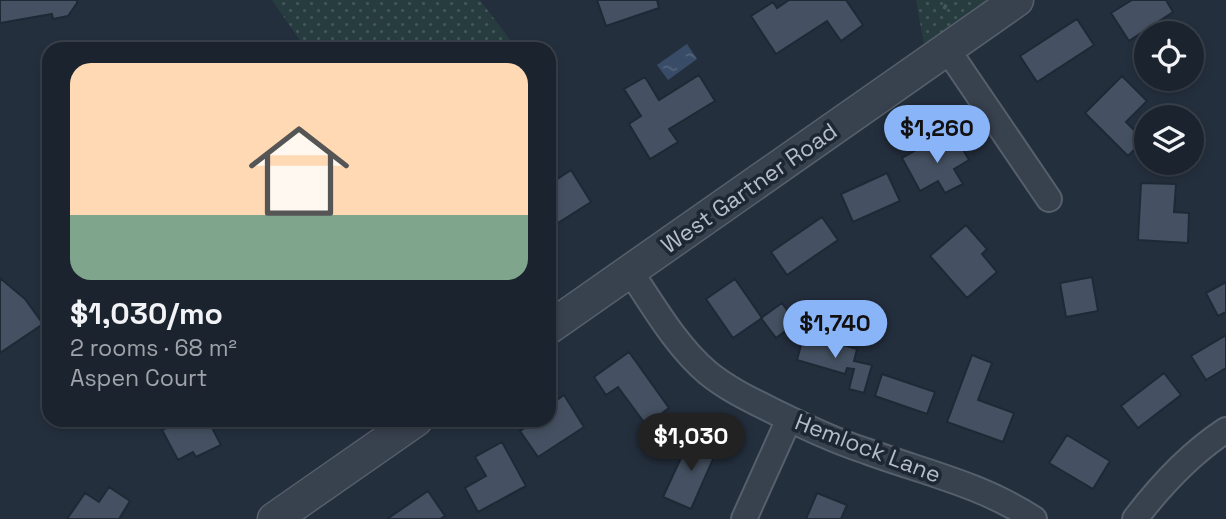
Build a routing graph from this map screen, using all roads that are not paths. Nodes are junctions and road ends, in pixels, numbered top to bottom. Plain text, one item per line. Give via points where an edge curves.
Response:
1 (1017, 0) edge
2 (947, 49) junction
3 (1049, 200) dead end
4 (630, 271) junction
5 (556, 323) edge
6 (789, 419) junction
7 (406, 427) edge
8 (1226, 430) edge
9 (274, 519) edge
10 (744, 519) edge
11 (1034, 519) edge
12 (1135, 519) edge

1 - 2 street, West Gartner Road
2 - 3 street
2 - 4 street, West Gartner Road
4 - 5 street, West Gartner Road
4 - 6 street, Hemlock Lane via 706,372 735,393
6 - 10 street
6 - 11 street, Hemlock Lane via 864,451 977,488
7 - 9 street
8 - 12 street via 1164,484

